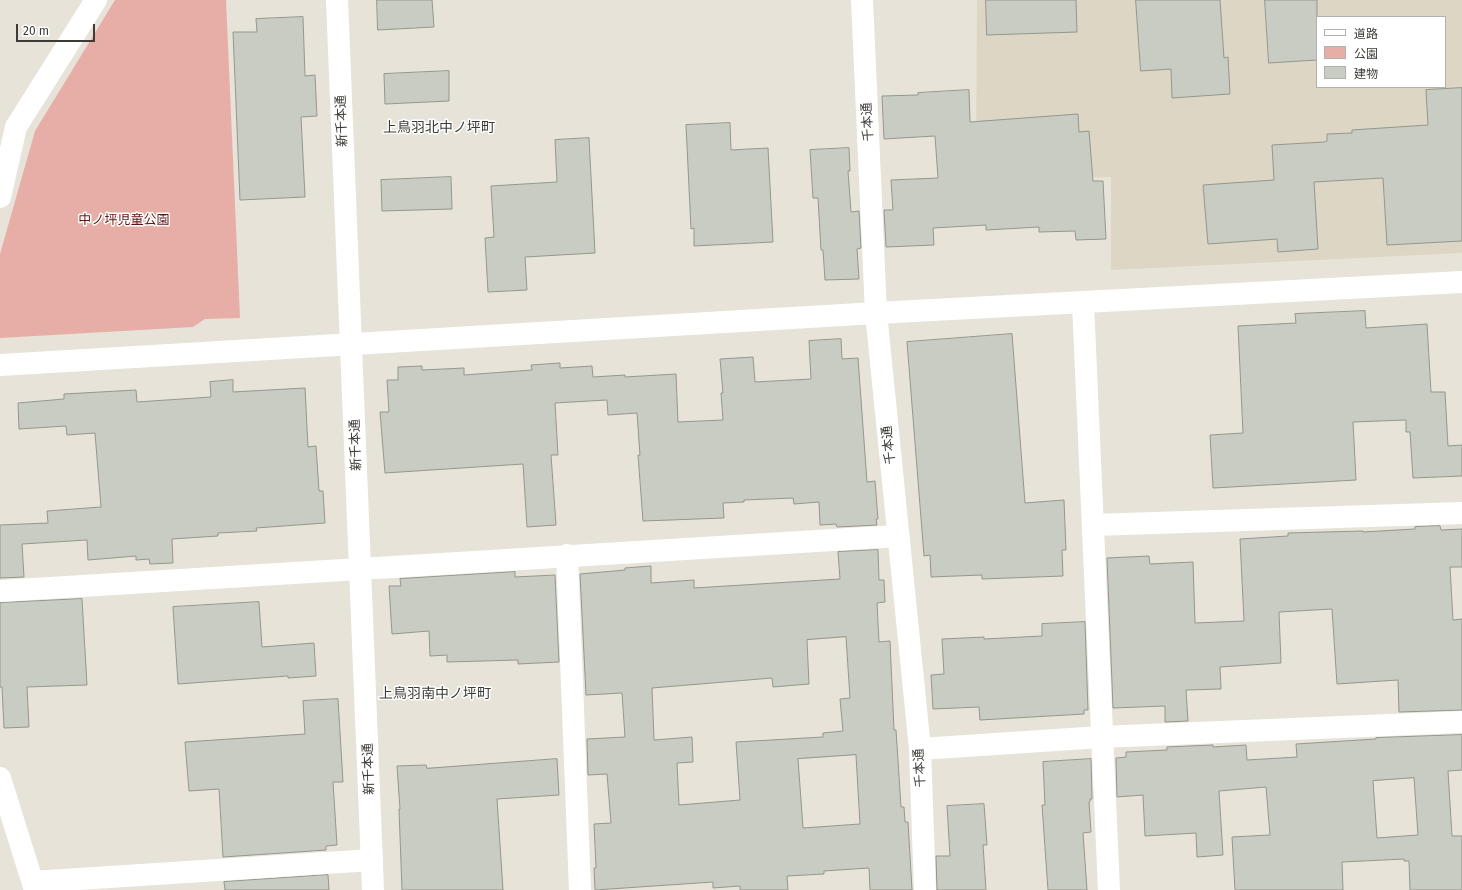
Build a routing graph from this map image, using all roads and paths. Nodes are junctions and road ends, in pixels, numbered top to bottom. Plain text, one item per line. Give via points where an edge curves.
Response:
1 (96, 0) edge
2 (337, 0) edge
3 (862, 0) edge
4 (0, 197) edge
5 (1462, 282) edge
6 (1083, 303) junction
7 (876, 313) junction
8 (351, 343) junction
9 (0, 365) edge
10 (1462, 512) edge
11 (1093, 525) junction
12 (898, 536) junction
13 (567, 555) junction
14 (361, 568) junction
15 (0, 590) edge
16 (1462, 722) edge
17 (1101, 736) junction
18 (920, 749) junction
19 (0, 778) edge
20 (372, 860) junction
21 (34, 886) edge
22 (374, 890) edge
23 (580, 890) edge
24 (925, 890) edge
25 (1108, 890) edge

1 - 4 street via 16,127
2 - 8 street, 新千本通
3 - 7 street, 千本通
5 - 6 street
6 - 7 street
6 - 11 street
7 - 8 street
7 - 12 street, 千本通
8 - 9 street
8 - 14 street, 新千本通
10 - 11 street
11 - 17 street
12 - 13 street
12 - 18 street, 千本通
13 - 14 street
13 - 23 street
14 - 15 street
14 - 20 street, 新千本通
16 - 17 street
17 - 18 street
17 - 25 street
18 - 24 street, 千本通
19 - 21 street
20 - 21 street
20 - 22 street, 新千本通

